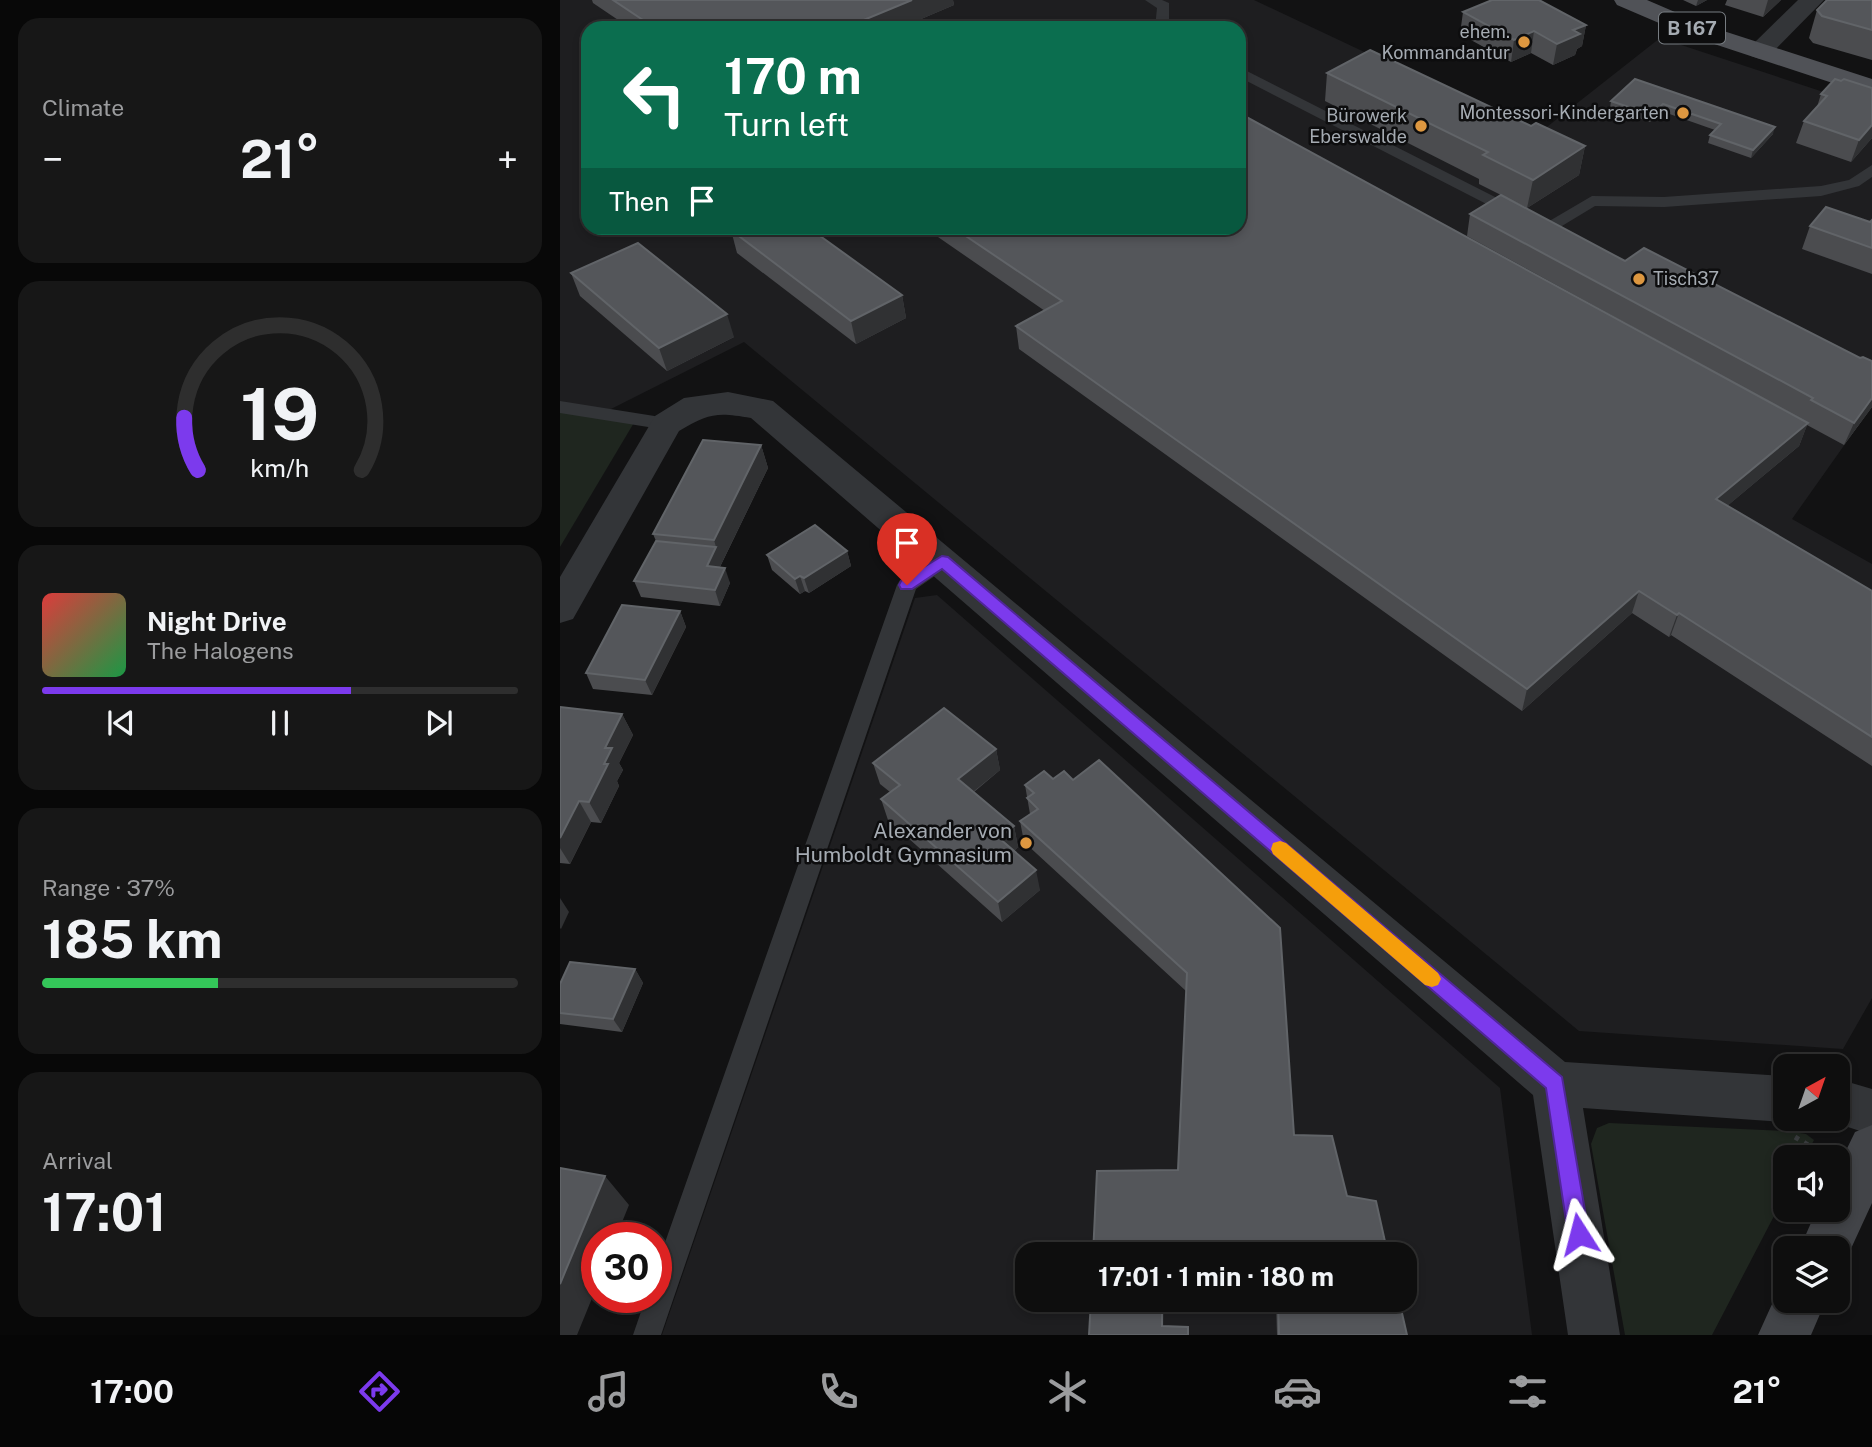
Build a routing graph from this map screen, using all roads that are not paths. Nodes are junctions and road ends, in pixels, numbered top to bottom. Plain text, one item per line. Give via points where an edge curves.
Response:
1 (1153, 0) edge
2 (1626, 0) edge
3 (1812, 0) edge
4 (1163, 21) edge
5 (1760, 51) junction
6 (1246, 75) edge
7 (1872, 88) edge
8 (1872, 170) edge
9 (560, 407) edge
10 (667, 424) junction
11 (942, 561) junction
12 (560, 609) edge
13 (1555, 1084) junction
14 (1850, 1106) edge
15 (1872, 1112) edge
16 (1773, 1116) edge
17 (1872, 1149) edge
18 (1831, 1236) edge
19 (1794, 1313) edge
20 (647, 1335) edge
21 (1594, 1335) edge
22 (1784, 1335) edge

1 - 4 lane via 1164,6
2 - 5 main road, B 167
3 - 5 street
5 - 7 main road, B 167
6 - 8 lane via 1548,230 1592,201 1664,202 1821,191 1854,183
9 - 10 lane
10 - 11 street via 696,406 729,403 761,409
10 - 12 street
11 - 13 street
11 - 20 lane via 907,585
13 - 16 street
13 - 21 street
14 - 15 street
17 - 18 main road
19 - 22 main road

